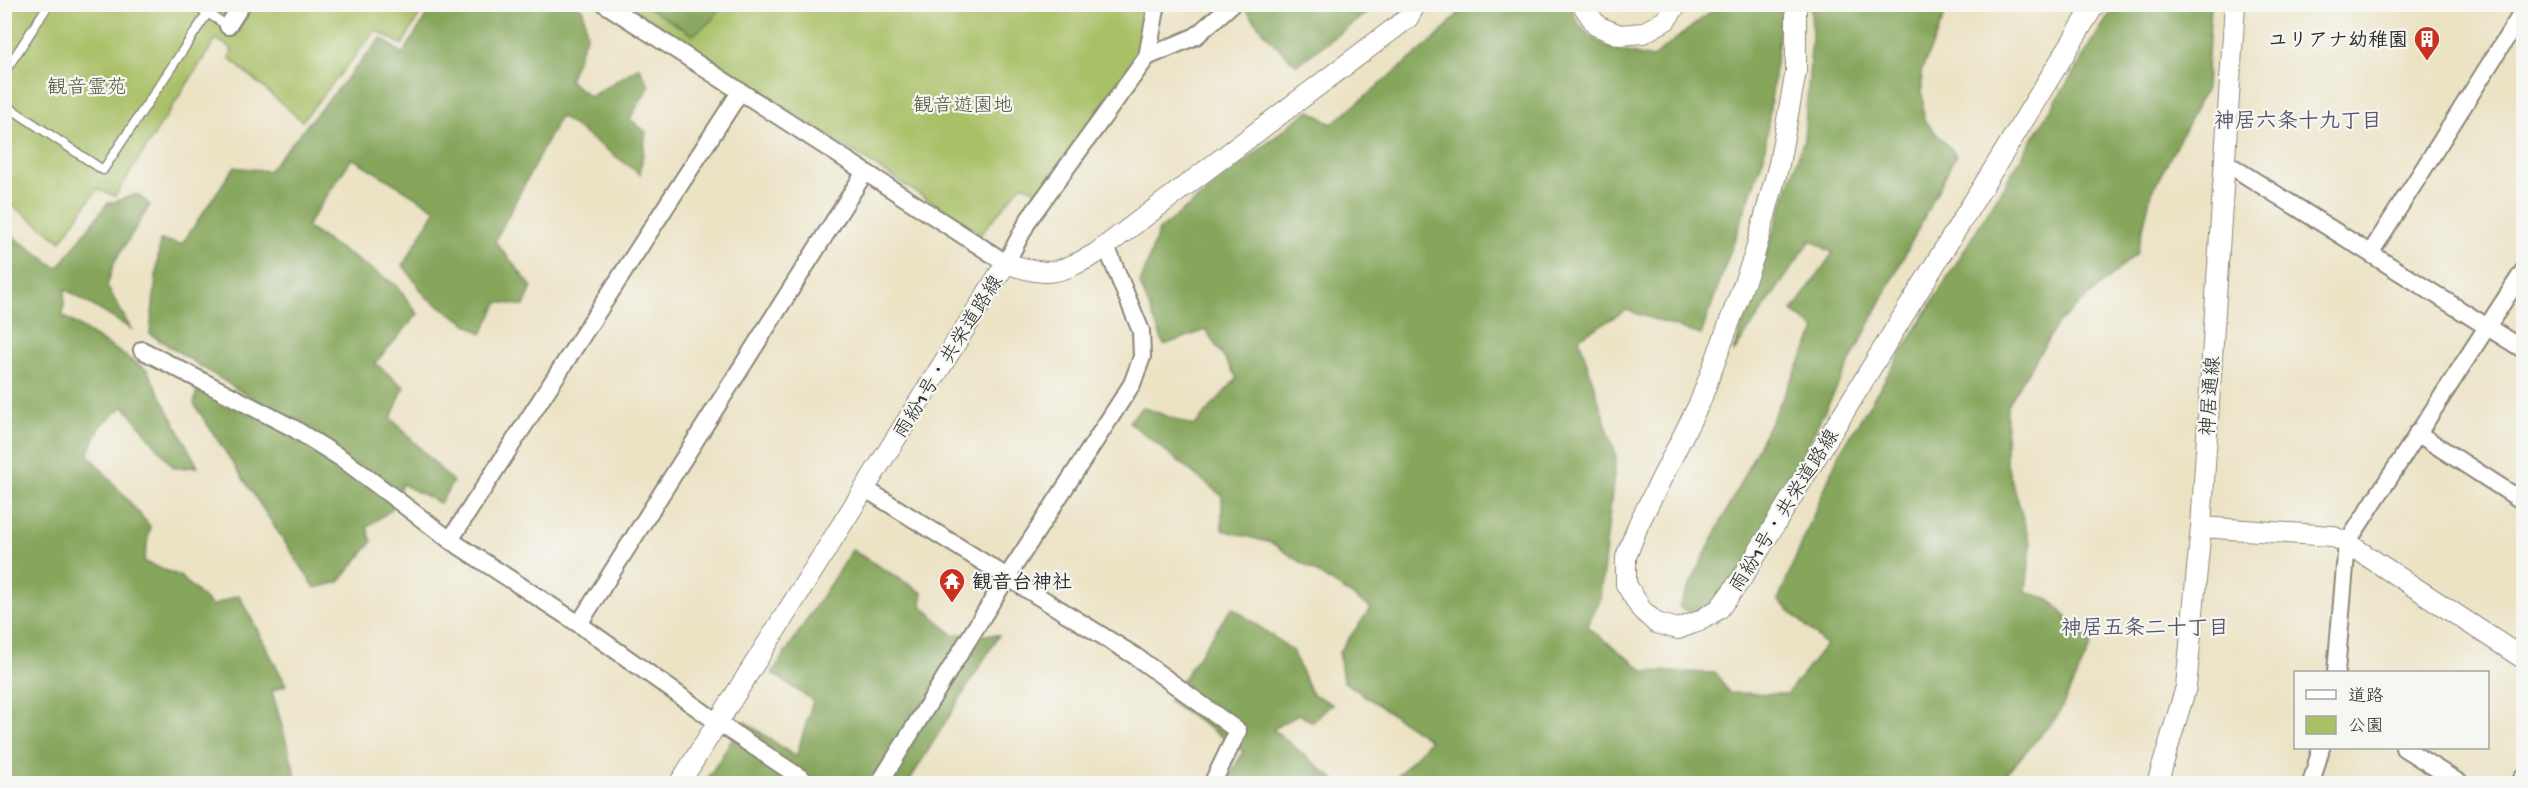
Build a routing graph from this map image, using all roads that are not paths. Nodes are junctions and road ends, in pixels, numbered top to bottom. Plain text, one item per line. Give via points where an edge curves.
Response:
1 (49, 4) edge
2 (193, 4) edge
3 (242, 4) edge
4 (605, 4) edge
5 (1157, 4) edge
6 (1232, 4) edge
7 (1416, 4) edge
8 (1582, 4) edge
9 (1677, 4) edge
10 (1796, 4) edge
11 (2095, 4) edge
12 (2235, 4) edge
13 (2518, 10) edge
14 (207, 14) junction
15 (228, 26) joint
16 (1147, 57) junction
17 (4, 73) edge
18 (740, 92) junction
19 (4, 104) edge
20 (2223, 161) junction
21 (865, 172) junction
22 (1106, 246) junction
23 (2371, 252) junction
24 (1006, 263) junction
25 (2523, 270) edge
26 (2487, 326) junction
27 (141, 350) dead end
28 (2523, 350) edge
29 (2417, 433) junction
30 (864, 488) junction
31 (2523, 502) edge
32 (2201, 527) junction
33 (450, 540) junction
34 (2347, 543) junction
35 (1007, 577) junction
36 (579, 624) junction
37 (2523, 659) edge
38 (2336, 671) edge
39 (717, 722) junction
40 (2320, 749) edge
41 (2407, 749) edge
42 (2523, 776) edge
43 (679, 783) edge
44 (810, 783) edge
45 (879, 783) edge
46 (1212, 783) edge
47 (2157, 783) edge
48 (2311, 783) edge
49 (2461, 783) edge
50 (2519, 783) edge

1 - 17 lane
2 - 14 lane
3 - 15 street
4 - 18 street
5 - 16 street
6 - 16 street via 1196,36
7 - 22 street, 雨紛1号・共栄道路線 via 1408,18
8 - 9 street via 1597,26 1620,35 1643,33 1666,20
10 - 11 street, 雨紛1号・共栄道路線 via 1796,71 1779,164 1754,256 1700,402 1626,557 1626,584 1641,609 1656,623 1678,629 1719,609 1742,578
12 - 20 street, 神居通線
13 - 23 street
14 - 15 lane
14 - 19 lane via 103,170
16 - 24 street via 1029,219
18 - 21 street
18 - 33 street
20 - 23 street
20 - 32 street, 神居通線
21 - 24 street
21 - 36 street
22 - 24 street, 雨紛1号・共栄道路線 via 1064,271 1035,273
22 - 35 street via 1141,332 1142,357 1132,384
23 - 26 street
24 - 30 street, 雨紛1号・共栄道路線
25 - 26 street
26 - 28 street
26 - 29 street
27 - 33 street via 293,428 344,460
29 - 31 street
29 - 34 street
30 - 35 street
30 - 39 street, 雨紛1号・共栄道路線
32 - 34 street via 2332,536
32 - 47 street, 神居通線 via 2186,687
33 - 36 street
34 - 37 street
34 - 38 street
35 - 45 street
35 - 46 street via 1135,656 1238,731
36 - 39 street
39 - 43 street, 雨紛1号・共栄道路線
39 - 44 street
40 - 48 street
41 - 49 street
42 - 50 street

